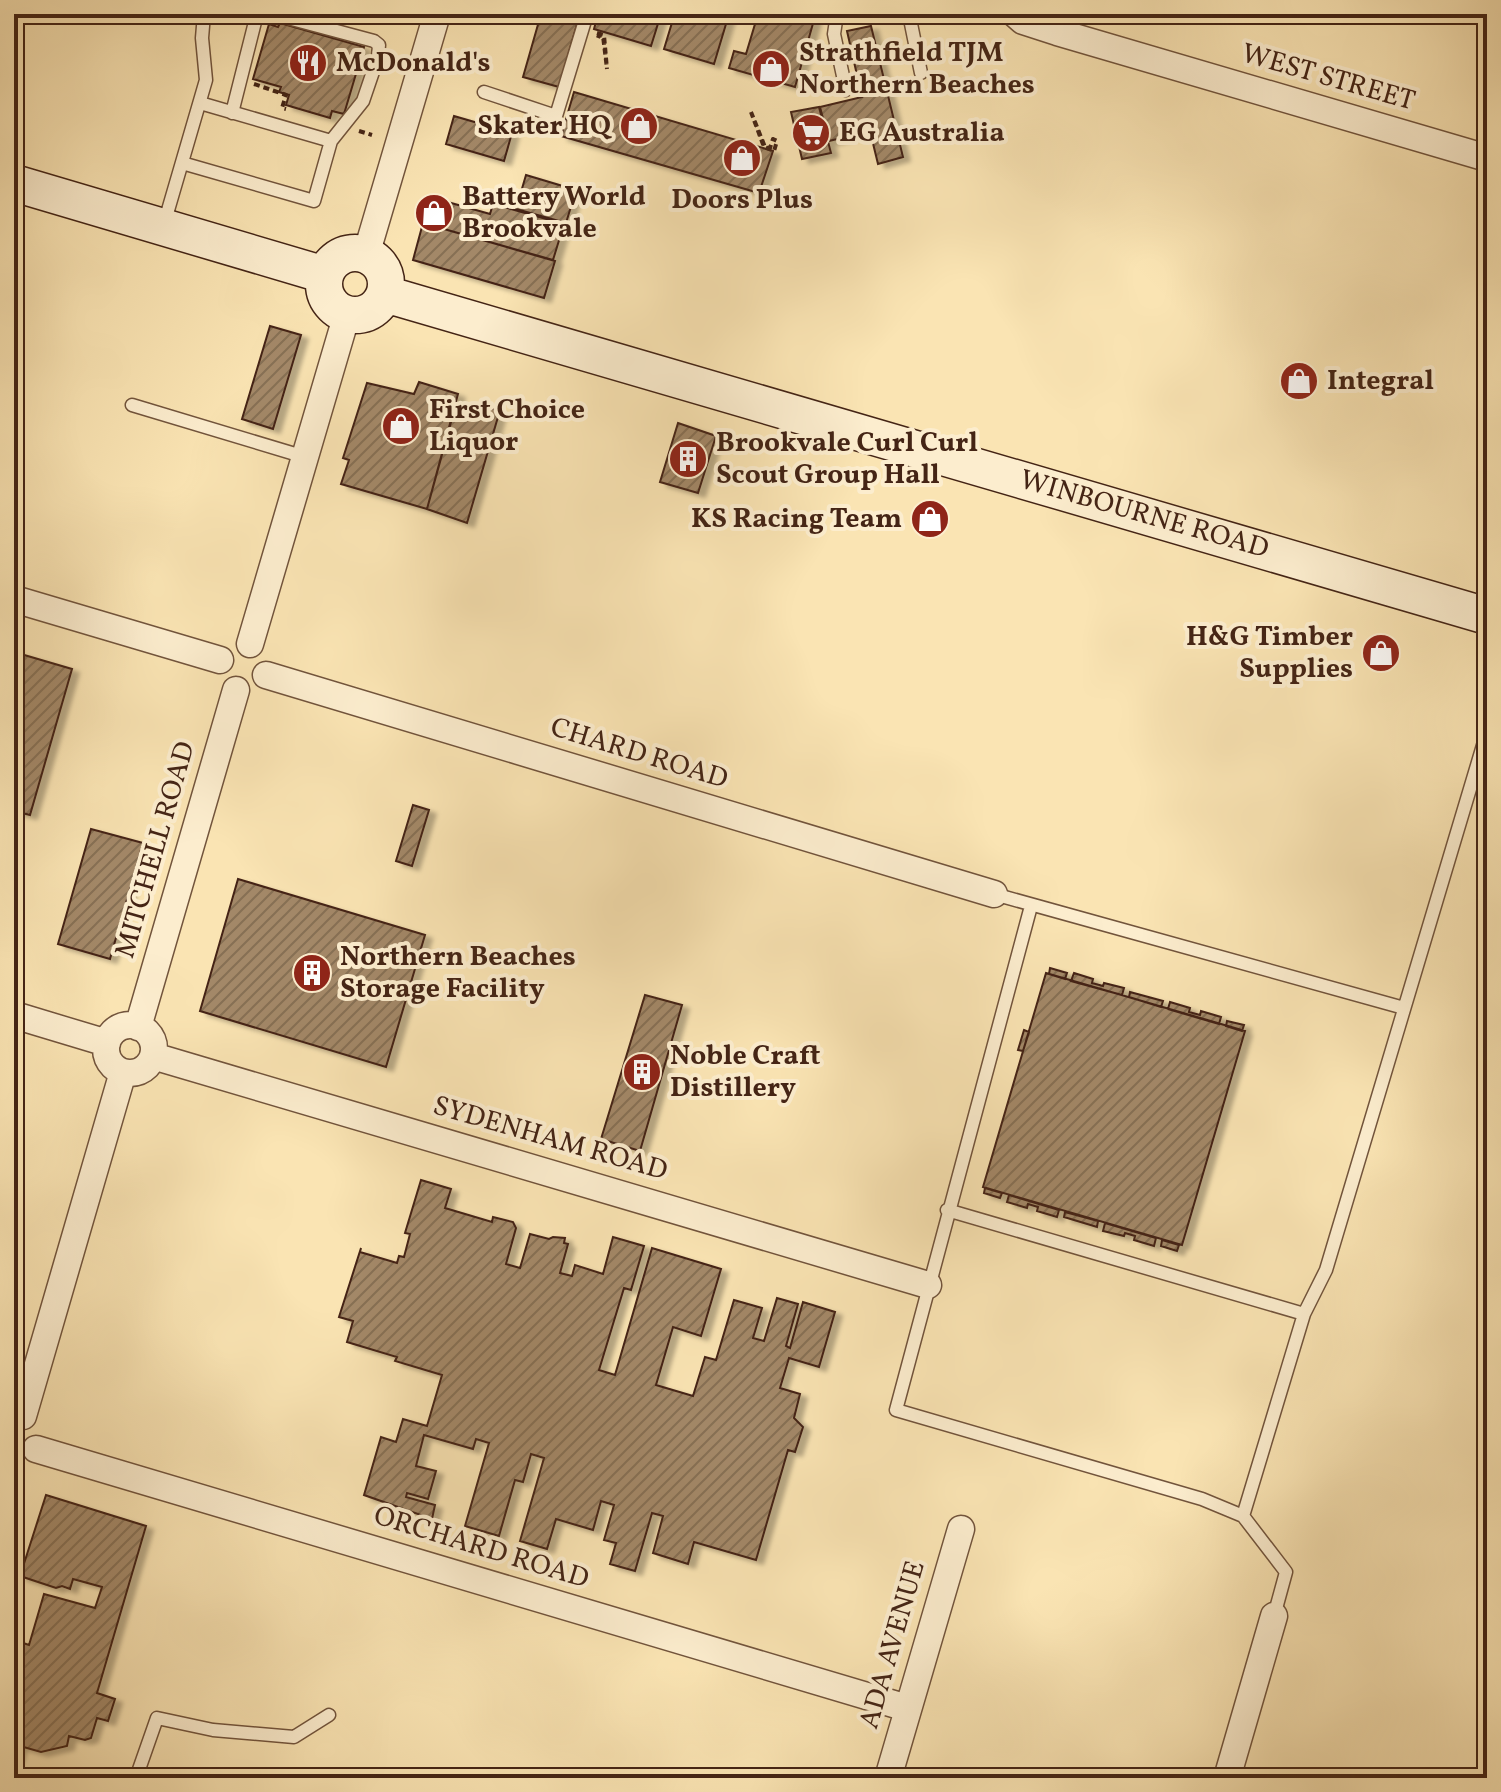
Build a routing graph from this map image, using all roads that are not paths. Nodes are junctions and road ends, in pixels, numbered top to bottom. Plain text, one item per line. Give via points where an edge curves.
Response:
1 (204, 14) edge
2 (215, 14) edge
3 (257, 14) edge
4 (273, 14) edge
5 (437, 14) edge
6 (587, 14) edge
7 (837, 14) edge
8 (909, 14) edge
9 (1015, 14) edge
10 (202, 38) junction
11 (921, 73) dead end
12 (846, 90) dead end
13 (484, 92) dead end
14 (200, 103) junction
15 (232, 113) junction
16 (331, 141) junction
17 (1487, 158) edge
18 (182, 163) junction
19 (14, 183) edge
20 (164, 227) junction
21 (366, 255) junction
22 (325, 275) junction
23 (385, 294) junction
24 (347, 314) junction
25 (132, 405) dead end
26 (305, 457) junction
27 (14, 599) edge
28 (1487, 616) edge
29 (250, 644) junction
30 (220, 660) junction
31 (266, 675) junction
32 (236, 690) junction
33 (1487, 732) edge
34 (994, 894) joint
35 (1031, 906) junction
36 (1404, 1008) junction
37 (14, 1015) edge
38 (138, 1027) junction
39 (107, 1043) junction
40 (153, 1056) junction
41 (123, 1072) junction
42 (947, 1210) junction
43 (928, 1285) junction
44 (1304, 1314) junction
45 (19, 1415) edge
46 (25, 1454) edge
47 (1243, 1516) junction
48 (961, 1529) dead end
49 (1274, 1616) joint
50 (907, 1708) junction
51 (329, 1715) dead end
52 (136, 1778) edge
53 (888, 1778) edge
54 (1227, 1778) edge

1 - 10 lane
2 - 10 lane
3 - 15 lane
4 - 16 lane via 379,45 363,101
5 - 21 street
6 - 13 lane via 556,116
7 - 12 lane via 834,34
8 - 11 lane
9 - 17 street, WEST STREET via 1057,32
10 - 14 lane via 206,80
14 - 15 lane
14 - 18 lane
15 - 16 lane
16 - 18 lane via 314,201
18 - 20 lane
19 - 20 main road
20 - 22 main road
21 - 22 main road via 346,255
21 - 23 main road via 384,271
22 - 24 main road via 331,303
23 - 24 main road via 374,309
23 - 28 main road, WINBOURNE ROAD
24 - 26 street
25 - 26 lane
26 - 29 street
27 - 30 street
29 - 30 street via 231,646
29 - 31 street via 265,656
30 - 32 street via 221,677
31 - 32 street via 255,688
31 - 34 street, CHARD ROAD
32 - 38 street, MITCHELL ROAD
33 - 36 lane
34 - 35 lane
35 - 36 lane
35 - 42 lane
36 - 44 lane via 1326,1270
37 - 39 street
38 - 39 street via 118,1029
38 - 40 street via 152,1040
39 - 41 street via 109,1061
40 - 41 street via 142,1070
40 - 43 street, SYDENHAM ROAD
41 - 45 street
42 - 43 lane
42 - 44 lane
43 - 47 lane via 896,1410 1202,1499
44 - 47 lane
45 - 46 street via 38,1429 38,1443
46 - 50 street, ORCHARD ROAD
47 - 49 lane via 1286,1572
48 - 50 street, ADA AVENUE
49 - 54 street
50 - 53 street, ADA AVENUE
51 - 52 lane via 294,1737 213,1730 157,1718

